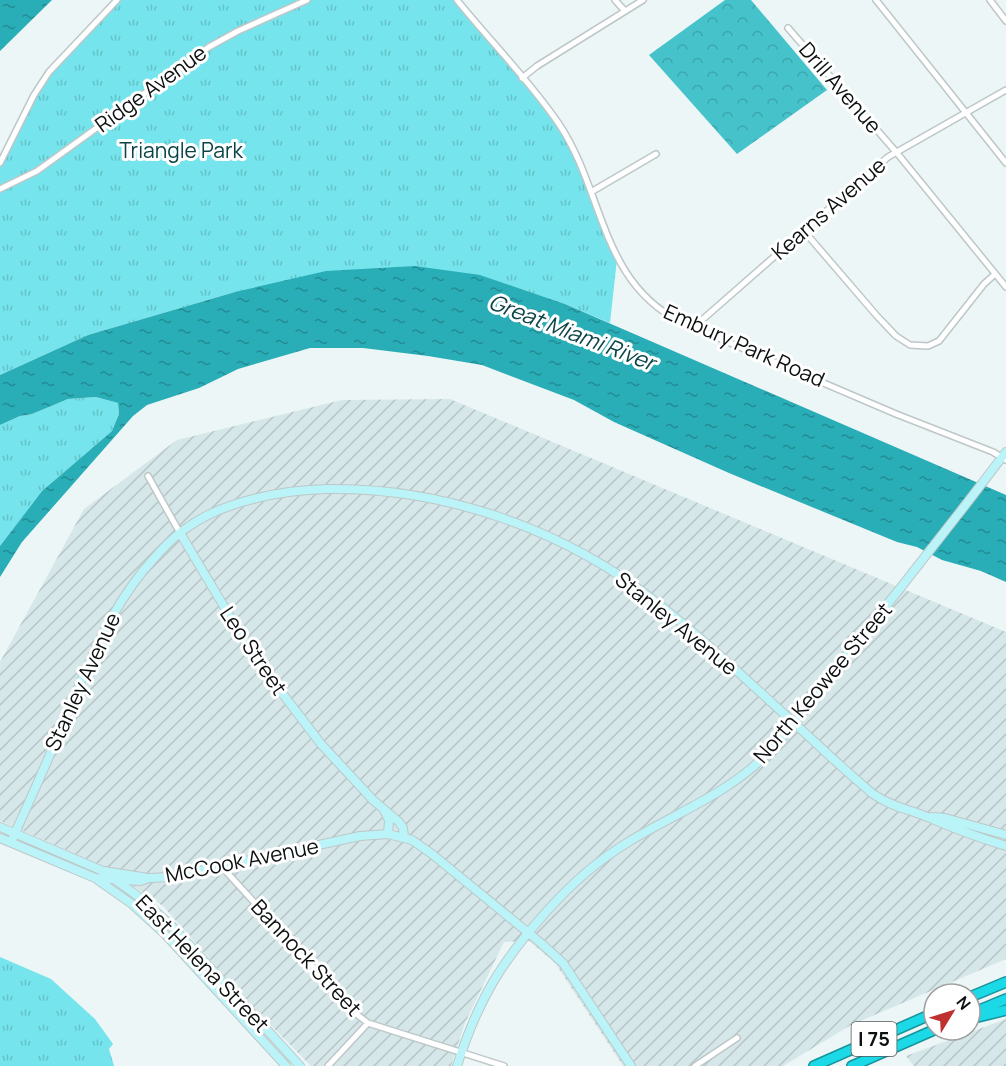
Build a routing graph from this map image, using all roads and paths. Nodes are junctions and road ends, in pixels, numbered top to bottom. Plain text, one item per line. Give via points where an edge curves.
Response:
1 (117, 0) edge
2 (308, 0) edge
3 (456, 0) edge
4 (615, 0) edge
5 (643, 0) edge
6 (876, 0) edge
7 (990, 0) edge
8 (625, 12) junction
9 (1006, 21) edge
10 (788, 28) dead end
11 (522, 78) junction
12 (1006, 90) edge
13 (967, 113) junction
14 (897, 153) junction
15 (656, 154) dead end
16 (0, 163) edge
17 (1006, 163) edge
18 (0, 189) edge
19 (591, 192) junction
20 (804, 231) junction
21 (995, 274) junction
22 (1006, 287) edge
23 (694, 327) junction
24 (1005, 457) edge
25 (148, 476) dead end
26 (180, 534) junction
27 (794, 723) junction
28 (382, 808) junction
29 (927, 817) junction
30 (0, 827) edge
31 (15, 834) junction
32 (388, 834) junction
33 (1006, 835) edge
34 (404, 837) junction
35 (0, 838) edge
36 (11, 842) junction
37 (1006, 846) edge
38 (222, 867) junction
39 (104, 871) junction
40 (95, 878) junction
41 (150, 878) junction
42 (114, 880) junction
43 (527, 933) junction
44 (215, 974) junction
45 (208, 980) junction
46 (1006, 982) edge
47 (982, 992) edge
48 (1006, 999) edge
49 (982, 1009) edge
50 (1006, 1010) edge
51 (982, 1016) edge
52 (922, 1018) edge
53 (368, 1023) junction
54 (267, 1031) junction
55 (922, 1035) edge
56 (260, 1037) junction
57 (737, 1038) dead end
58 (461, 1053) junction
59 (286, 1066) edge
60 (300, 1066) edge
61 (328, 1066) edge
62 (457, 1066) edge
63 (504, 1066) edge
64 (631, 1066) edge
65 (695, 1066) edge
66 (814, 1066) edge
67 (852, 1066) edge

1 - 16 street via 43,81
2 - 18 street, Ridge Avenue via 209,47 44,166
3 - 11 street, Embury Park Road
4 - 8 street
5 - 8 street
6 - 13 street
7 - 9 street
8 - 11 street
10 - 14 street, Drill Avenue
11 - 19 street, Embury Park Road via 567,136
12 - 13 street, Kearns Avenue
13 - 14 street, Kearns Avenue
13 - 17 street
14 - 20 street, Kearns Avenue via 888,156
14 - 21 street, Drill Avenue
15 - 19 street
19 - 23 street, Embury Park Road via 617,258 632,283 658,308
20 - 21 street via 896,336 913,345 928,346 939,340
20 - 23 street, Kearns Avenue
21 - 22 street, Drill Avenue
23 - 24 street, Embury Park Road
24 - 27 street, North Keowee Street
25 - 26 street, Leo Street
26 - 27 street, Stanley Avenue via 194,523 239,504 319,489 402,494 493,515 577,551 633,585
26 - 28 street, Leo Street via 253,655 321,744
26 - 31 street, Stanley Avenue via 143,571 106,626
27 - 29 street, Stanley Avenue via 873,794
27 - 43 street, North Keowee Street via 739,779 596,864 564,891
28 - 32 street via 389,820
28 - 34 street, Leo Street via 399,822
29 - 33 street, Stanley Avenue via 945,818
29 - 37 street, Stanley Avenue
30 - 31 street, East Helena Street
31 - 36 street, Stanley Avenue
31 - 39 street, East Helena Street
32 - 34 street, Leo Street
32 - 38 street, McCook Avenue via 360,836
34 - 43 street, Leo Street via 432,854
35 - 36 street, East Helena Street
36 - 40 street, East Helena Street
38 - 41 street, McCook Avenue
38 - 53 street, Bannock Street
39 - 41 street
39 - 42 street, East Helena Street
40 - 42 street, McCook Avenue
40 - 45 street, East Helena Street via 149,918
41 - 42 street, McCook Avenue
42 - 44 street, East Helena Street via 164,918
43 - 58 street, North Keowee Street via 486,993
43 - 64 street, Leo Street via 563,963
44 - 45 street
44 - 54 street, East Helena Street
45 - 56 street, East Helena Street
46 - 47 highway
48 - 49 highway
50 - 51 highway
52 - 66 highway, I 75
53 - 58 street, Bannock Street
53 - 61 street
54 - 56 street
54 - 60 street, East Helena Street
55 - 67 highway, I 75
56 - 59 street, East Helena Street
57 - 65 street
58 - 62 street, North Keowee Street
58 - 63 street, Bannock Street

